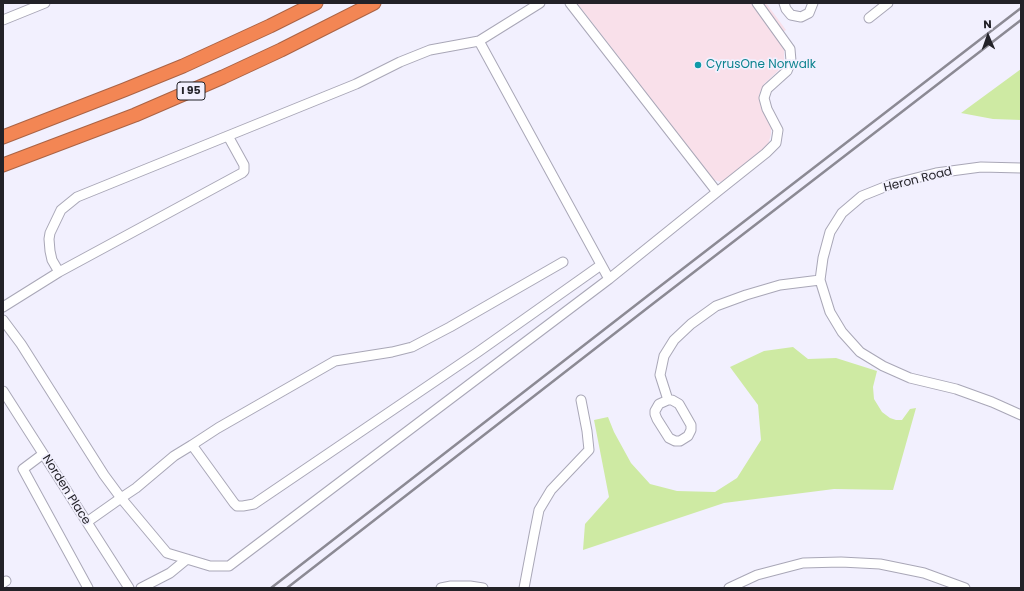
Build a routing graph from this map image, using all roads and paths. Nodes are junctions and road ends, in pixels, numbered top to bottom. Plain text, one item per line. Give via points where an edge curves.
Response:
1 (45, 3) edge
2 (316, 3) edge
3 (374, 3) edge
4 (540, 3) edge
5 (570, 3) edge
6 (757, 3) edge
7 (784, 3) edge
8 (813, 3) edge
9 (888, 3) edge
10 (869, 18) dead end
11 (3, 20) edge
12 (479, 41) junction
13 (228, 136) junction
14 (3, 137) edge
15 (3, 165) edge
16 (1021, 168) edge
17 (717, 192) junction
18 (563, 262) dead end
19 (602, 265) junction
20 (59, 272) junction
21 (609, 279) junction
22 (820, 280) junction
23 (3, 307) edge
24 (3, 320) edge
25 (3, 391) edge
26 (581, 400) dead end
27 (668, 400) junction
28 (1021, 415) edge
29 (192, 445) junction
30 (43, 454) junction
31 (121, 498) junction
32 (87, 522) junction
33 (187, 559) junction
34 (88, 588) edge
35 (129, 588) edge
36 (141, 588) edge
37 (441, 588) edge
38 (483, 588) edge
39 (524, 588) edge
40 (729, 588) edge
41 (965, 588) edge

1 - 11 street
2 - 14 highway, I 95 via 206,56
3 - 15 highway, I 95 via 223,77
4 - 12 street
5 - 17 street
6 - 17 street via 790,49 791,61 787,71 766,89 764,98 778,130 776,143
7 - 8 street via 791,15 801,17 809,13
9 - 10 street
12 - 13 street via 430,50 356,84
12 - 19 street
13 - 20 street via 244,165 242,173
13 - 20 street via 77,197 60,210 49,239 52,260
16 - 22 street, Heron Road via 981,167 936,173 892,184 862,196 842,213 830,232
17 - 21 street
18 - 29 street via 412,347 335,361
19 - 21 street
19 - 29 street via 254,504 237,506
20 - 23 street
21 - 33 street via 229,566 210,566
22 - 27 street via 780,285 746,295 716,306 691,324 674,340 664,356 660,375
22 - 28 street, Heron Road via 830,312 842,332 860,352 910,378 956,389
24 - 31 street
25 - 30 street, Norden Place
26 - 39 street via 589,450 551,490 540,510
27 - 27 street via 659,404 655,414 669,438 680,441 688,436 691,425 679,404
29 - 31 street
30 - 32 street, Norden Place
30 - 34 street via 22,469
31 - 32 street
31 - 33 street via 167,553
32 - 35 street, Norden Place
33 - 36 street via 170,573
37 - 38 street
40 - 41 street via 757,575 804,563 842,562 880,564 924,573

